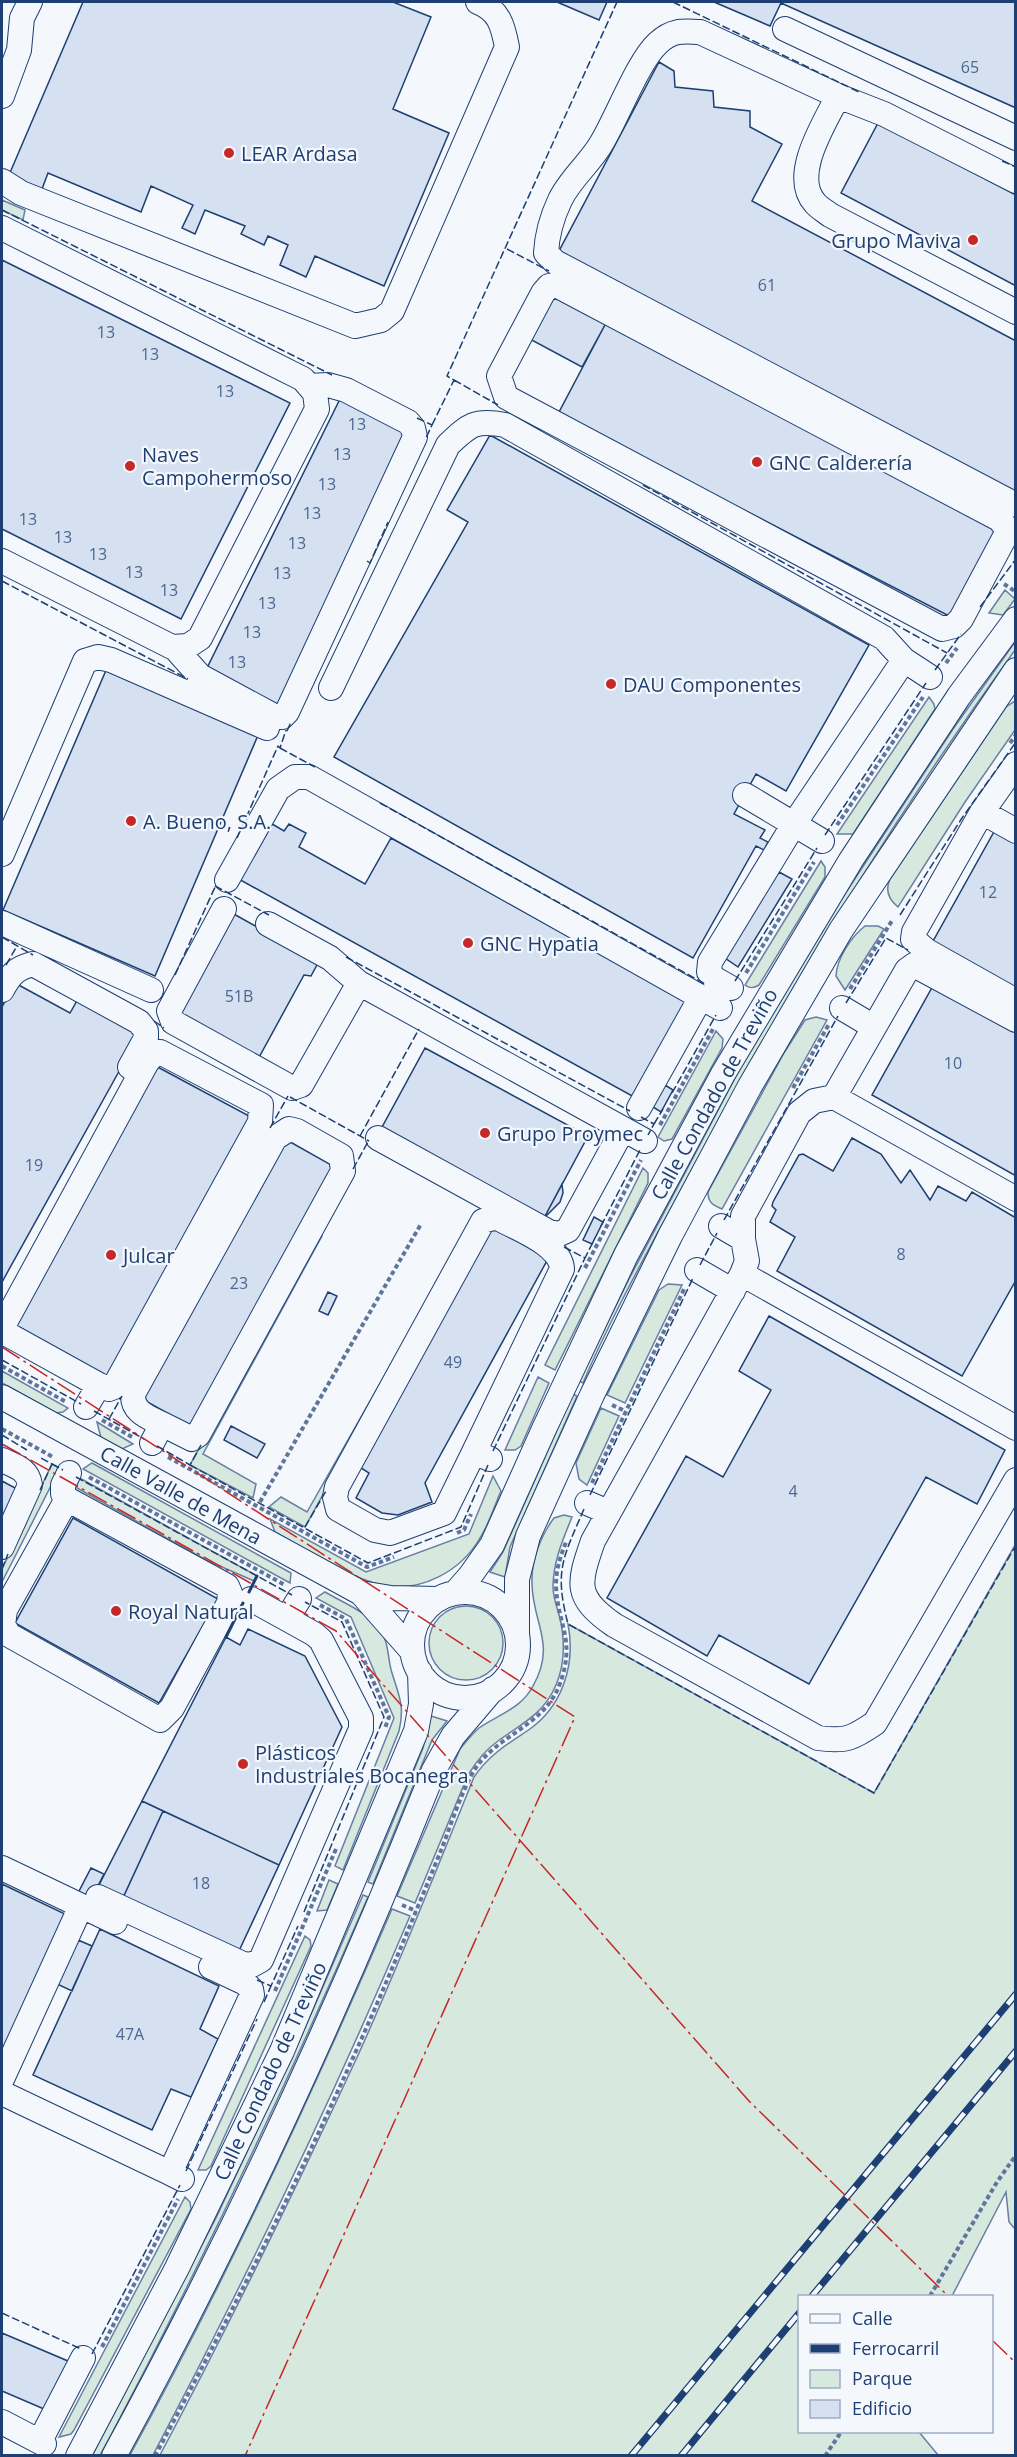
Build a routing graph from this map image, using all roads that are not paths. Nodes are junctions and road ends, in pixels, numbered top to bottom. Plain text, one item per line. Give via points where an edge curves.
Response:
1 (478, 2) edge
2 (18, 10) edge
3 (785, 29) dead end
4 (2, 96) edge
5 (838, 96) junction
6 (1016, 138) edge
7 (2, 181) edge
8 (1016, 181) edge
9 (2, 228) edge
10 (1016, 312) edge
11 (309, 386) junction
12 (1016, 505) edge
13 (2, 561) edge
14 (1016, 619) edge
15 (964, 621) joint
16 (174, 647) junction
17 (904, 660) junction
18 (1016, 670) edge
19 (930, 677) dead end
20 (331, 688) dead end
21 (267, 728) dead end
22 (1016, 764) edge
23 (745, 795) dead end
24 (982, 812) junction
25 (794, 824) junction
26 (1016, 831) edge
27 (822, 841) dead end
28 (2, 854) edge
29 (227, 880) dead end
30 (224, 909) dead end
31 (2, 923) edge
32 (268, 924) dead end
33 (359, 983) junction
34 (2, 990) edge
35 (151, 990) dead end
36 (1016, 1001) edge
37 (717, 1003) junction
38 (842, 1008) dead end
39 (1016, 1020) edge
40 (874, 1027) junction
41 (834, 1097) junction
42 (639, 1108) dead end
43 (623, 1129) junction
44 (378, 1138) dead end
45 (648, 1142) road end
46 (1016, 1199) edge
47 (721, 1226) dead end
48 (743, 1239) junction
49 (697, 1270) dead end
50 (738, 1283) junction
51 (2, 1297) edge
52 (99, 1385) junction
53 (2, 1397) edge
54 (86, 1407) dead end
55 (1016, 1428) edge
56 (157, 1434) joint
57 (482, 1455) joint
58 (2, 1460) edge
59 (69, 1473) dead end
60 (1016, 1480) edge
61 (68, 1499) junction
62 (2, 1547) edge
63 (361, 1593) junction
64 (446, 1596) junction
65 (251, 1599) dead end
66 (517, 1635) junction
67 (416, 1662) junction
68 (493, 1689) junction
69 (2, 1868) edge
70 (89, 1902) junction
71 (2, 2079) edge
72 (2, 2093) edge
73 (83, 2358) dead end
74 (2, 2422) edge
75 (37, 2445) edge
76 (78, 2456) edge
77 (114, 2456) edge

1 - 7 street via 489,6 502,22 507,47 392,311 381,320 355,326 21,193
2 - 4 street via 19,50
3 - 6 street
5 - 8 street via 884,114
5 - 10 street via 810,152 806,184 814,202 830,215
5 - 12 street via 700,32 677,30 657,43 646,58 601,145 562,197 546,239 546,253 555,262
9 - 11 street via 303,379
11 - 16 street via 315,393 316,409 200,638 188,646
11 - 16 street via 328,385 346,390 408,422 415,437 287,712 282,717 274,716 200,676
13 - 16 street
14 - 64 street, Calle Condado de Treviño via 959,696 851,860 723,1074 626,1255 492,1545 470,1576
15 - 15 street via 1007,533 999,519 556,285 543,293 500,376 506,397 942,629
17 - 19 street
17 - 20 street via 884,638 505,425 486,421 469,426 448,445
17 - 25 street
18 - 66 street, Calle Condado de Treviño via 842,930 750,1086 670,1236 528,1536 517,1579
21 - 28 street via 111,660 98,657 86,661
22 - 24 street
23 - 25 street
24 - 26 street
24 - 36 street via 905,927 927,951
25 - 27 street
25 - 37 street via 710,962
29 - 37 street via 278,789 295,777 309,777
30 - 33 street via 169,1011 170,1018 291,1088 301,1085
31 - 35 street
32 - 33 street via 330,958
33 - 43 street
34 - 51 street via 19,967 33,964 139,1022 146,1038
37 - 42 street
38 - 40 street
39 - 40 street via 914,965 907,970
40 - 41 street
41 - 46 street
41 - 48 street via 814,1101 799,1113 743,1216
43 - 44 street via 568,1230 559,1234
43 - 45 street
47 - 48 street
48 - 50 street via 747,1261
49 - 50 street
50 - 55 street
50 - 60 street via 598,1508 593,1541 582,1573 584,1597 594,1611 818,1738 854,1738 875,1723
52 - 52 street via 114,1387 260,1122 261,1105 160,1052 147,1062 2,1328
52 - 54 street
53 - 63 street, Calle Valle de Mena
56 - 56 street via 192,1439 198,1435 343,1171 341,1156 297,1131 289,1129 275,1138 133,1394 136,1410
57 - 57 street via 562,1269 551,1247 496,1217 483,1221 337,1487 338,1509 375,1530 390,1533 444,1513
58 - 62 street via 36,1460 30,1485
59 - 61 street via 63,1485 63,1494
61 - 61 street via 227,1586 230,1593 229,1603 172,1708 160,1720 9,1635 3,1625 5,1610
63 - 64 street, Calle Valle de Mena via 390,1598
63 - 67 street, Calle Valle de Mena
64 - 66 street via 472,1592 488,1597 512,1619
64 - 67 street via 426,1609 417,1622 412,1636
65 - 70 street via 293,1609 321,1640 361,1718 361,1729 292,1914 261,1960 252,1965
66 - 68 street via 514,1666
67 - 68 street via 430,1685 453,1696 478,1696
67 - 76 street, Calle Condado de Treviño via 421,1704 416,1731 282,2051 177,2268
68 - 77 street, Calle Condado de Treviño via 453,1736 434,1770 312,2059 212,2267
69 - 70 street
70 - 71 street
70 - 72 street via 251,1989 252,1995 176,2176
73 - 75 street
74 - 75 street

